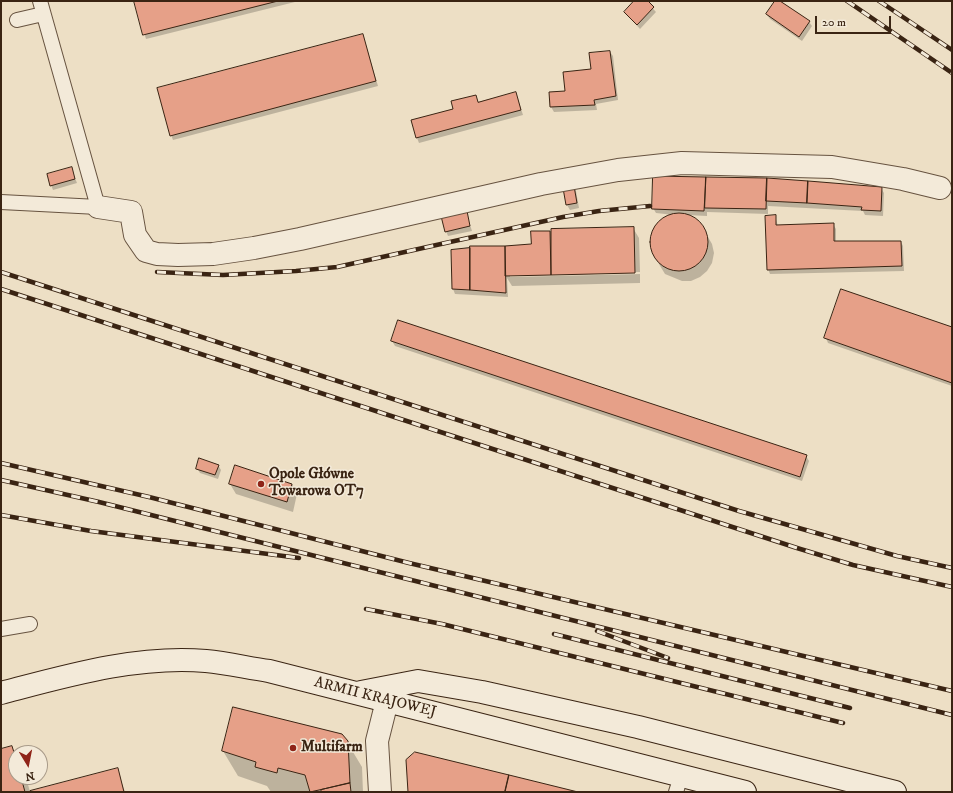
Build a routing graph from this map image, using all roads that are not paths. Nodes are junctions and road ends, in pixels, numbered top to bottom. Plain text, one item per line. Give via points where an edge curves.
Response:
1 (41, 7) edge
2 (17, 20) dead end
3 (940, 188) dead end
4 (1, 202) edge
5 (98, 207) junction
6 (30, 624) dead end
7 (1, 630) edge
8 (1, 693) edge
9 (354, 693) junction
10 (387, 701) junction
11 (679, 784) edge
12 (380, 792) edge
13 (744, 792) edge
14 (895, 792) edge

1 - 2 lane
1 - 5 lane
3 - 5 street via 832,167 682,163 618,170 541,184 300,240 212,254 178,256 146,251 135,235 131,212
4 - 5 lane
6 - 7 lane
8 - 9 street, ARMII KRAJOWEJ via 125,665 167,660 206,661 269,671
9 - 10 street, ARMII KRAJOWEJ
9 - 14 street via 418,681 482,692 638,727
10 - 11 street, ARMII KRAJOWEJ
10 - 12 street via 377,741
11 - 13 street, ARMII KRAJOWEJ

